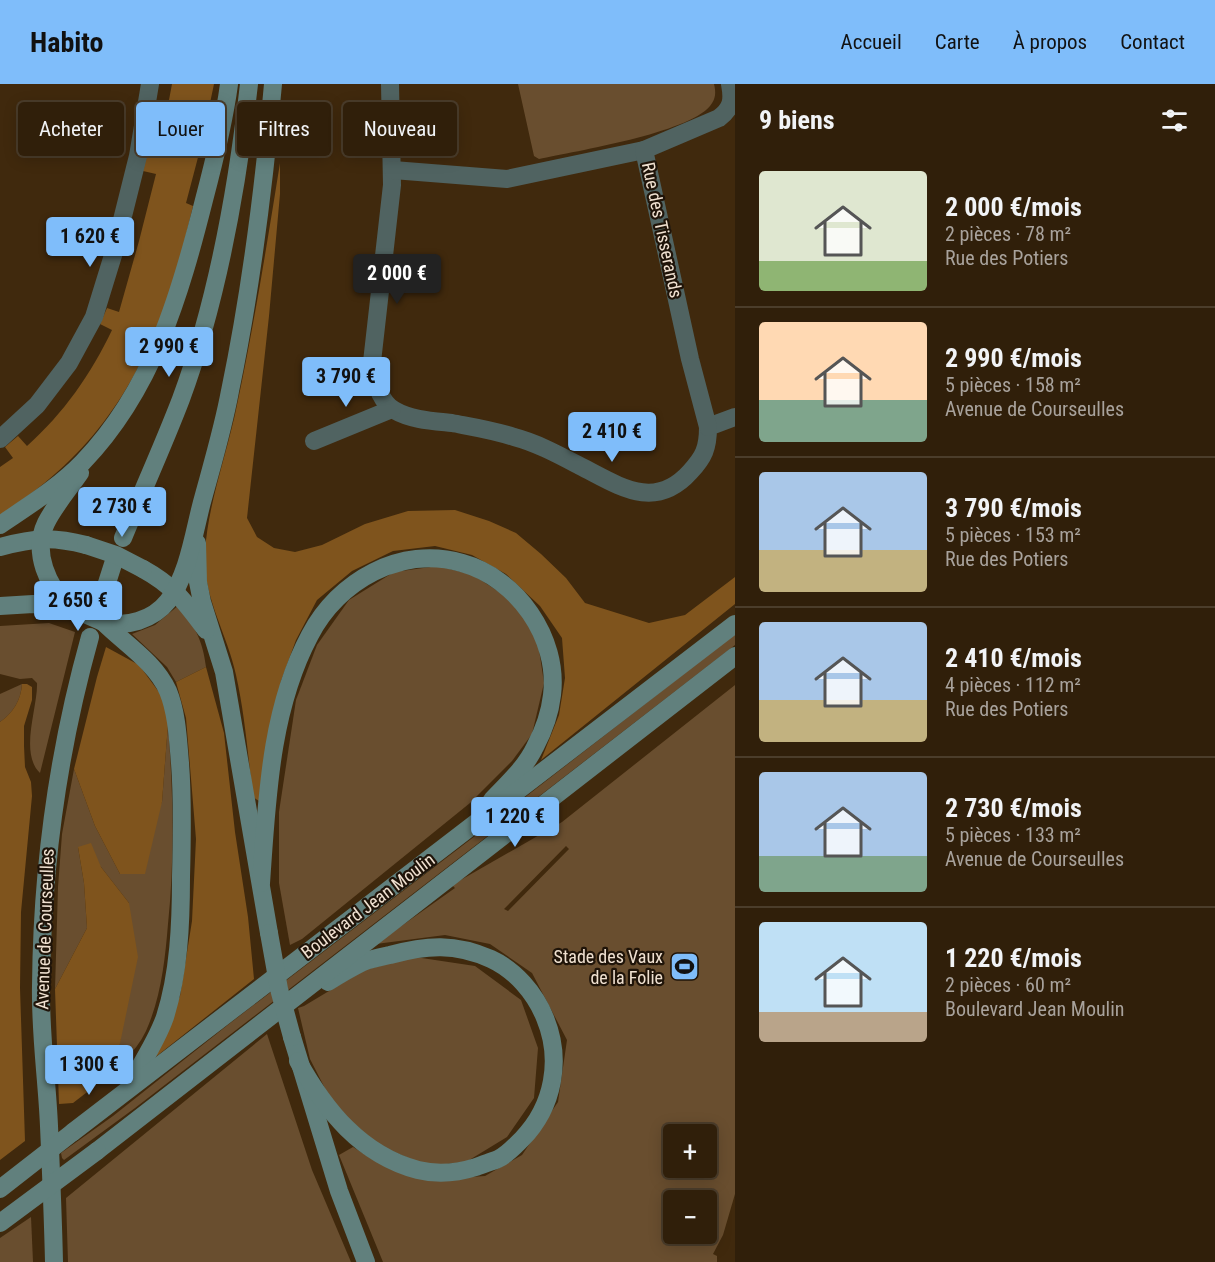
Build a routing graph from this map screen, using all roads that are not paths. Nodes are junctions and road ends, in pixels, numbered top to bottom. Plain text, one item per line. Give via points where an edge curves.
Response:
1 (150, 84) edge
2 (229, 84) edge
3 (249, 84) edge
4 (273, 84) edge
5 (390, 84) edge
6 (730, 84) edge
7 (733, 106) edge
8 (644, 150) junction
9 (393, 170) junction
10 (392, 409) junction
11 (735, 417) edge
12 (708, 427) junction
13 (0, 439) edge
14 (314, 441) dead end
15 (99, 444) junction
16 (196, 523) junction
17 (0, 525) edge
18 (42, 538) junction
19 (123, 538) dead end
20 (0, 547) edge
21 (114, 561) dead end
22 (175, 590) junction
23 (64, 605) junction
24 (0, 606) edge
25 (105, 621) junction
26 (735, 624) edge
27 (90, 637) dead end
28 (212, 639) junction
29 (735, 656) edge
30 (461, 835) junction
31 (261, 883) junction
32 (274, 1012) junction
33 (298, 1061) junction
34 (128, 1089) junction
35 (0, 1189) edge
36 (0, 1222) edge
37 (54, 1262) edge
38 (366, 1262) edge

1 - 13 street via 138,156 94,317 69,363 37,405
2 - 15 main road via 217,150 171,315 141,382
3 - 19 main road via 228,221 203,328 181,398
4 - 16 main road via 250,273 230,392
5 - 9 street
6 - 7 street, Rue des Tisserands
7 - 8 street, Rue des Tisserands via 719,118
8 - 9 street via 507,179
8 - 12 street, Rue des Tisserands
9 - 10 street via 372,362 375,383
10 - 12 street via 524,440 636,493 668,489 684,479 702,458
10 - 14 street
11 - 12 street
15 - 17 main road via 67,477
15 - 18 main road via 46,523
16 - 22 main road
16 - 28 main road via 198,582
18 - 20 main road
18 - 22 main road, bridge via 62,539 116,555
18 - 23 main road via 46,576
21 - 25 main road
22 - 25 main road via 160,610 149,617 131,623
22 - 28 main road
23 - 24 main road
23 - 25 main road, bridge
25 - 34 main road via 142,656 168,692 175,720 183,802 181,921 174,979 158,1036
26 - 30 main road, Boulevard Jean Moulin
27 - 37 main road, Avenue de Courseulles via 58,777 43,912 42,1021
28 - 31 main road via 224,672
29 - 32 main road
30 - 31 main road via 535,748 550,703 552,670 536,621 510,590 463,563 436,558 411,560 377,569 335,599 302,652 282,706 267,803
30 - 34 main road, Boulevard Jean Moulin
31 - 33 main road, bridge via 279,989
32 - 33 main road via 364,962 412,949 458,947 500,963 539,1002 552,1033 554,1073 550,1093 531,1130 500,1158 463,1171 439,1174 398,1163 362,1143 330,1113
32 - 36 main road, bridge
33 - 38 main road
34 - 35 main road, Boulevard Jean Moulin, bridge

